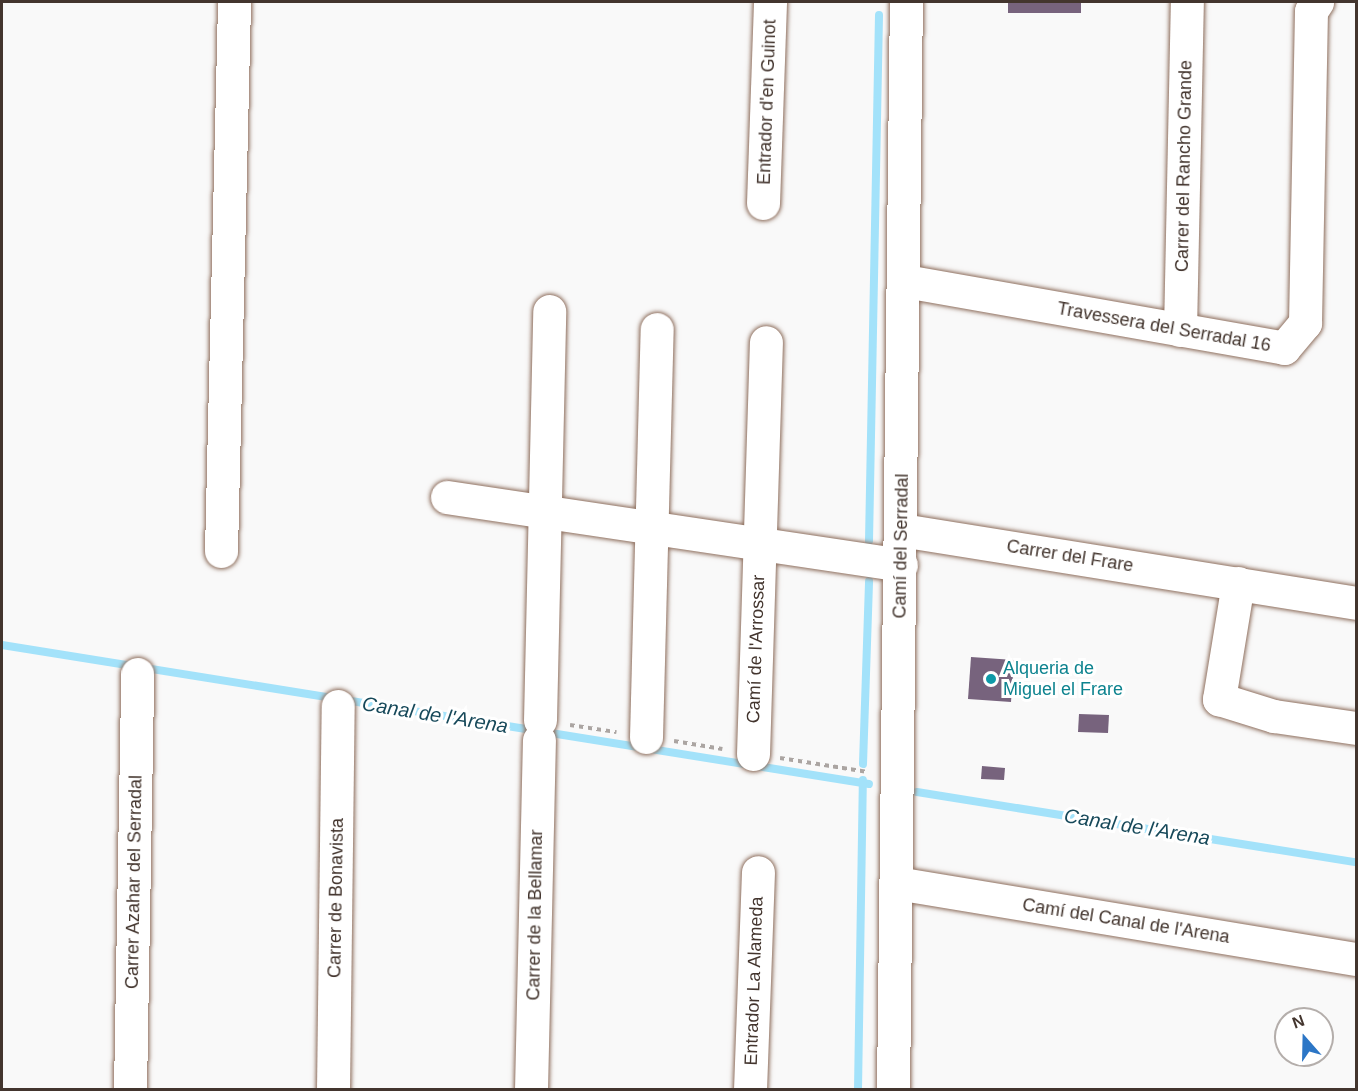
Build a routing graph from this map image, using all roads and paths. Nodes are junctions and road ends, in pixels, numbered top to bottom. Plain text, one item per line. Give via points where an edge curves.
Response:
1 (234, 2) edge
2 (770, 2) edge
3 (906, 2) edge
4 (1187, 2) edge
5 (1317, 2) edge
6 (763, 203) dead end
7 (905, 281) junction
8 (549, 311) dead end
9 (657, 329) dead end
10 (1180, 330) junction
11 (766, 342) dead end
12 (447, 497) dead end
13 (543, 511) junction
14 (651, 527) junction
15 (901, 530) junction
16 (759, 543) junction
17 (221, 551) dead end
18 (901, 565) junction
19 (1238, 583) junction
20 (1356, 603) edge
21 (137, 674) dead end
22 (338, 706) dead end
23 (1356, 728) edge
24 (539, 730) junction
25 (646, 737) junction
26 (753, 754) junction
27 (898, 777) junction
28 (758, 872) dead end
29 (896, 883) junction
30 (1356, 959) edge
31 (130, 1089) edge
32 (333, 1089) edge
33 (531, 1089) edge
34 (750, 1089) edge
35 (893, 1089) edge

1 - 17 street
2 - 6 street, Entrador d'en Guinot
3 - 7 street, Camí del Serradal
4 - 10 street, Carrer del Rancho Grande
5 - 10 street, Travessera del Serradal 16 via 1311,11 1305,323 1284,348
7 - 10 street, Travessera del Serradal 16
7 - 15 street, Camí del Serradal
8 - 13 street
9 - 14 street
11 - 16 street, Camí de l'Arrossar
12 - 13 street
13 - 14 street
13 - 24 street
14 - 16 street
14 - 25 street
15 - 18 street, Camí del Serradal
15 - 19 street, Carrer del Frare
16 - 18 street
16 - 26 street, Camí de l'Arrossar
18 - 27 street, Camí del Serradal
19 - 20 street, Carrer del Frare
19 - 23 street via 1219,699 1274,716
21 - 31 street, Carrer Azahar del Serradal
22 - 32 street, Carrer de Bonavista
24 - 25 path
24 - 33 street, Carrer de la Bellamar
25 - 26 path
26 - 27 path
27 - 29 street, Camí del Serradal
28 - 34 street, Entrador La Alameda
29 - 30 street, Camí del Canal de l'Arena
29 - 35 street, Camí del Serradal

